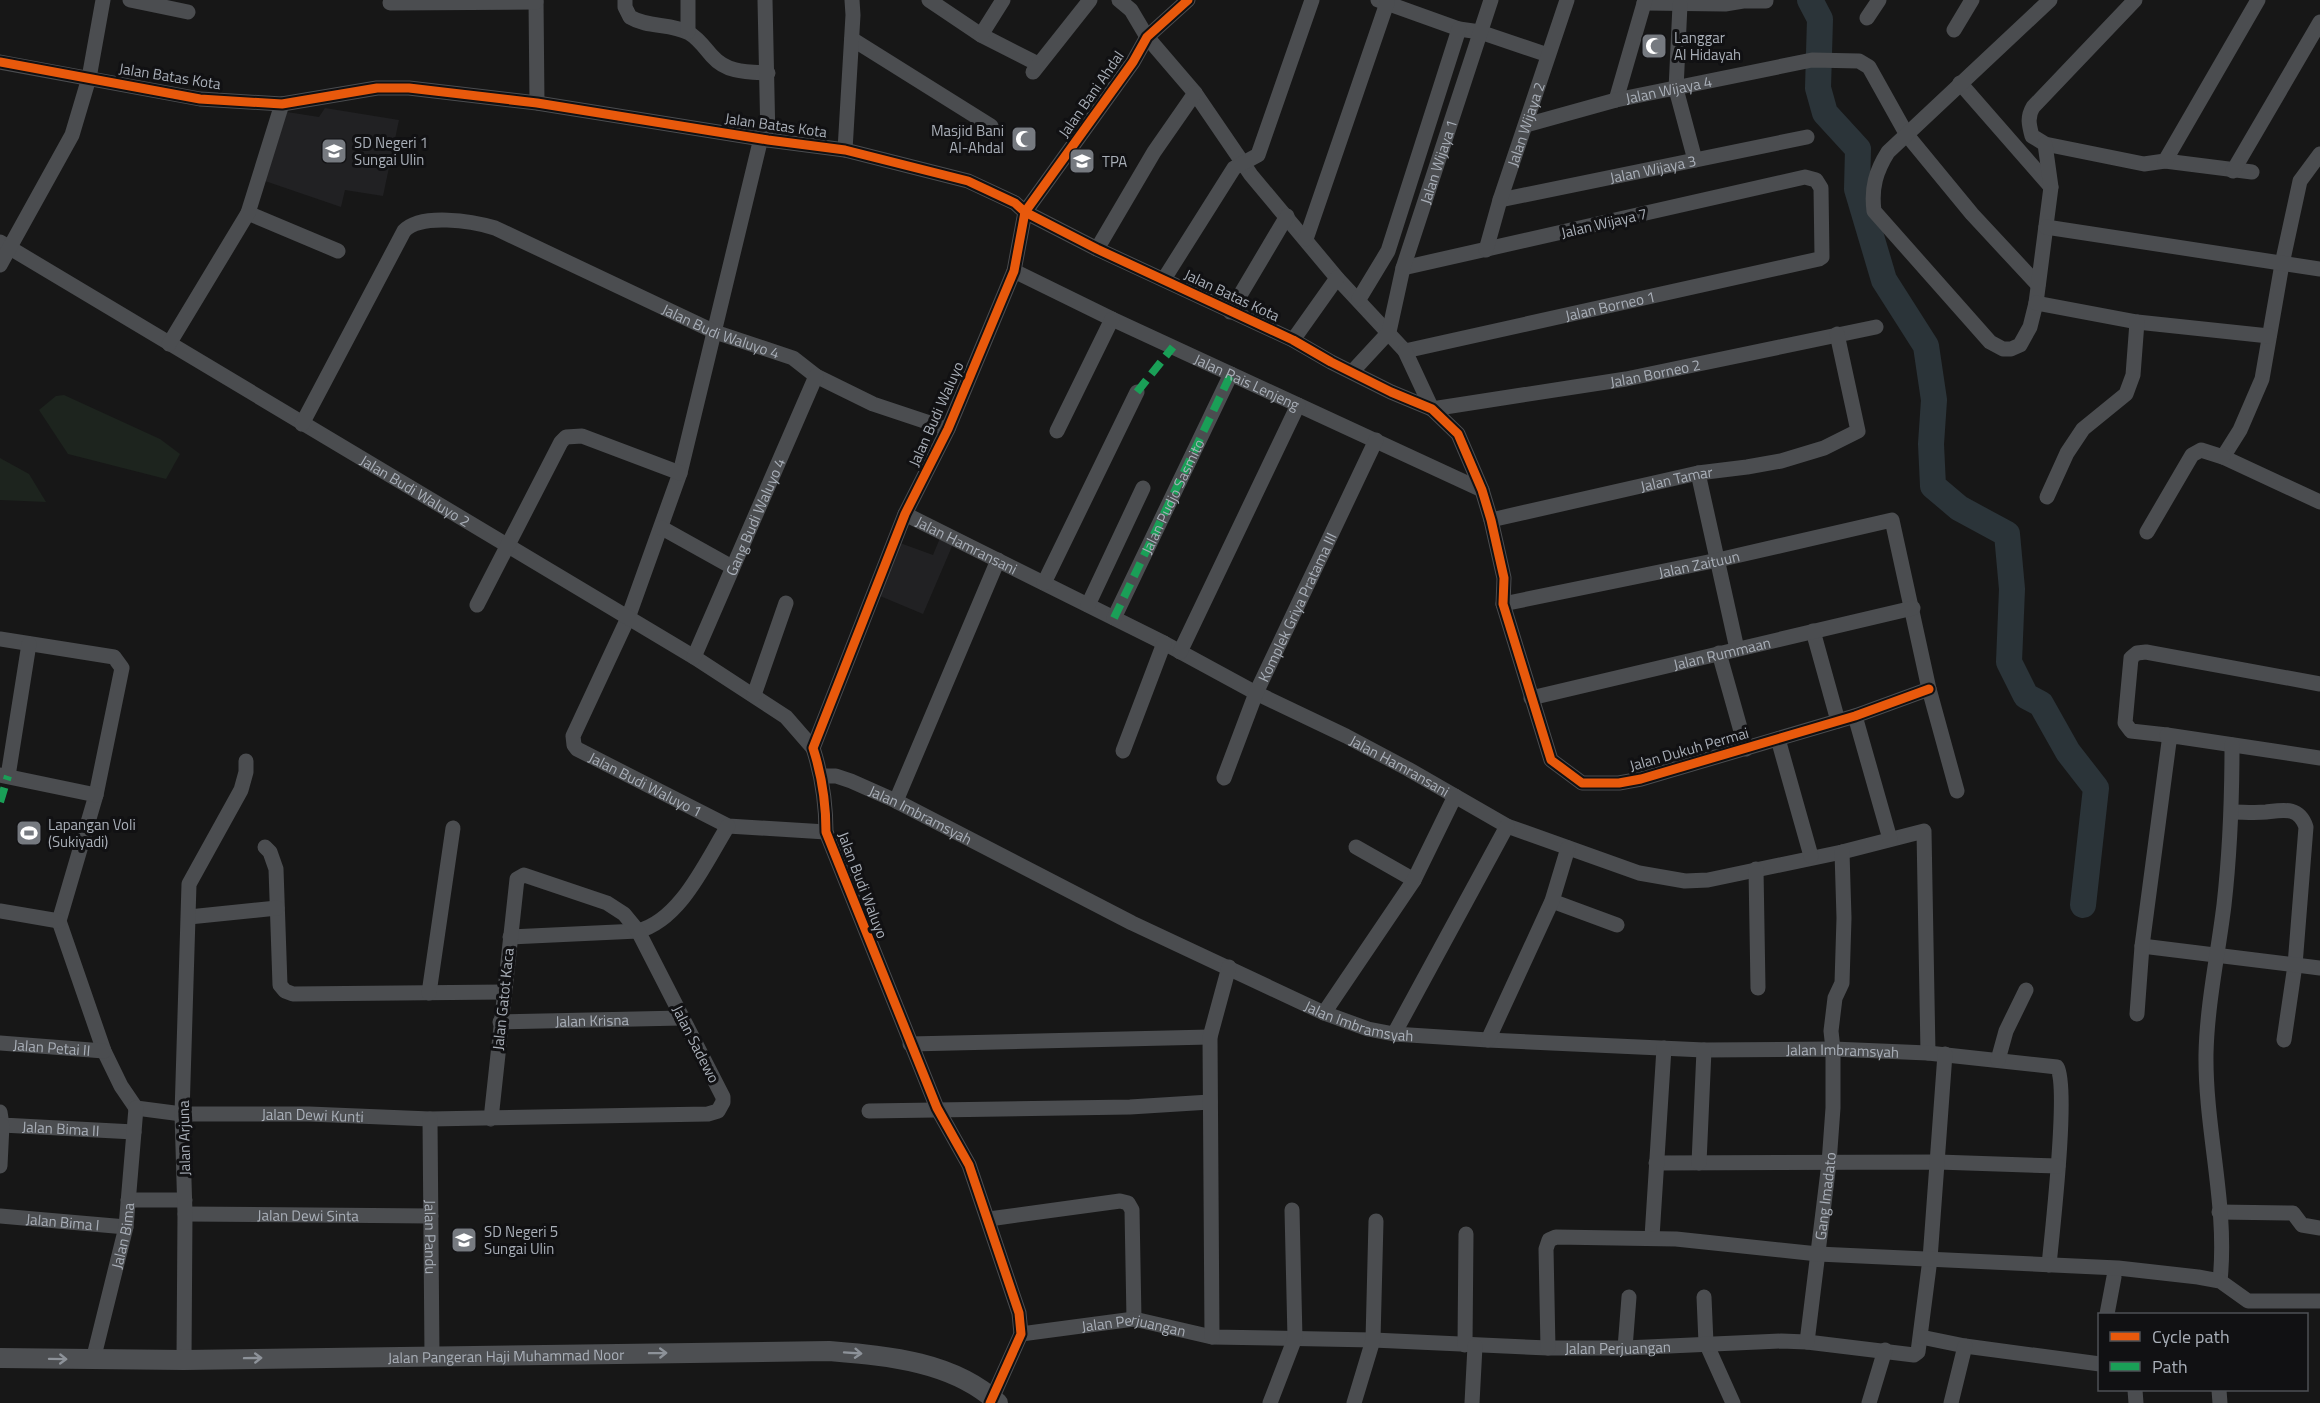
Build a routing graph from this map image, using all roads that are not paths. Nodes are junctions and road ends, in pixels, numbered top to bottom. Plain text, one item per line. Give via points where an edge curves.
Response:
1 (103, 0) edge
2 (130, 0) edge
3 (625, 0) edge
4 (688, 0) edge
5 (765, 0) edge
6 (852, 0) edge
7 (929, 0) edge
8 (1003, 0) edge
9 (1090, 0) edge
10 (1119, 0) edge
11 (1188, 0) edge
12 (1312, 0) edge
13 (1491, 0) edge
14 (1568, 0) edge
15 (1879, 0) edge
16 (1972, 0) edge
17 (2050, 0) edge
18 (2135, 0) edge
19 (2258, 0) edge
20 (536, 1) edge
21 (1644, 1) edge
22 (1766, 1) edge
23 (1382, 2) edge
24 (390, 3) dead end
25 (1680, 5) junction
26 (1418, 6) edge
27 (188, 12) dead end
28 (1867, 18) dead end
29 (2320, 22) edge
30 (1459, 29) junction
31 (1954, 30) dead end
32 (688, 32) junction
33 (1480, 32) junction
34 (981, 35) junction
35 (1147, 37) junction
36 (852, 39) junction
37 (1548, 55) junction
38 (0, 62) edge
39 (768, 73) junction
40 (89, 78) junction
41 (1960, 83) junction
42 (1676, 89) junction
43 (1195, 93) junction
44 (1616, 100) junction
45 (537, 103) junction
46 (282, 104) junction
47 (1526, 125) junction
48 (991, 126) dead end
49 (1907, 135) junction
50 (1807, 137) dead end
51 (764, 139) junction
52 (2045, 144) junction
53 (845, 150) junction
54 (2319, 158) edge
55 (1695, 160) junction
56 (2164, 161) junction
57 (1243, 164) junction
58 (2233, 171) junction
59 (2252, 172) dead end
60 (2051, 187) junction
61 (1500, 200) junction
62 (1025, 212) junction
63 (248, 213) junction
64 (1287, 216) junction
65 (2046, 227) junction
66 (1306, 239) junction
67 (5, 245) edge
68 (1096, 249) junction
69 (1486, 250) junction
70 (338, 251) dead end
71 (1812, 260) joint
72 (2282, 264) junction
73 (0, 265) edge
74 (1403, 268) junction
75 (2320, 269) edge
76 (1014, 271) junction
77 (1337, 278) junction
78 (1164, 279) junction
79 (2038, 285) junction
80 (1359, 299) junction
81 (2036, 303) junction
82 (1230, 312) junction
83 (1112, 319) junction
84 (2137, 322) junction
85 (1390, 327) junction
86 (1876, 327) dead end
87 (715, 332) junction
88 (1837, 334) junction
89 (2269, 336) junction
90 (1293, 340) junction
91 (169, 344) junction
92 (1407, 350) junction
93 (1352, 372) junction
94 (1231, 374) junction
95 (816, 376) junction
96 (1137, 392) dead end
97 (1298, 405) junction
98 (1432, 409) junction
99 (302, 424) junction
100 (948, 429) junction
101 (1057, 431) dead end
102 (1376, 440) junction
103 (2223, 457) junction
104 (1471, 461) joint
105 (680, 473) junction
106 (1698, 473) junction
107 (1143, 488) dead end
108 (1482, 490) junction
109 (2047, 496) dead end
110 (2320, 502) edge
111 (905, 514) junction
112 (1491, 520) junction
113 (662, 528) junction
114 (2147, 532) dead end
115 (507, 545) junction
116 (998, 560) junction
117 (1718, 560) junction
118 (732, 567) junction
119 (1044, 583) junction
120 (786, 603) dead end
121 (1503, 604) junction
122 (477, 605) dead end
123 (1088, 605) junction
124 (1913, 608) junction
125 (628, 618) junction
126 (1114, 618) junction
127 (1813, 631) junction
128 (0, 639) edge
129 (29, 644) junction
130 (1164, 644) junction
131 (1737, 649) junction
132 (1180, 652) junction
133 (1719, 653) junction
134 (694, 657) junction
135 (2320, 684) edge
136 (1929, 689) junction
137 (1256, 693) junction
138 (754, 695) junction
139 (1532, 698) junction
140 (1855, 716) junction
141 (1838, 721) junction
142 (2167, 735) junction
143 (1778, 739) junction
144 (2232, 746) junction
145 (813, 748) junction
146 (1746, 749) junction
147 (1123, 751) dead end
148 (2320, 758) edge
149 (246, 761) dead end
150 (4, 776) edge
151 (821, 776) junction
152 (1224, 778) dead end
153 (1957, 790) dead end
154 (96, 795) junction
155 (1455, 796) junction
156 (896, 801) junction
157 (2232, 812) junction
158 (728, 826) junction
159 (1507, 826) junction
160 (453, 828) dead end
161 (826, 832) junction
162 (1890, 839) junction
163 (265, 847) dead end
164 (1356, 847) dead end
165 (1568, 848) junction
166 (1842, 852) junction
167 (1811, 856) junction
168 (1756, 869) junction
169 (517, 879) joint
170 (1414, 880) junction
171 (1552, 901) junction
172 (277, 908) junction
173 (0, 911) edge
174 (189, 917) junction
175 (58, 921) junction
176 (1617, 925) dead end
177 (638, 931) junction
178 (510, 937) junction
179 (2142, 946) junction
180 (2217, 956) junction
181 (2295, 964) junction
182 (1229, 967) junction
183 (2320, 968) edge
184 (1758, 988) dead end
185 (2026, 990) dead end
186 (504, 992) junction
187 (429, 993) junction
188 (1324, 1013) junction
189 (2137, 1014) dead end
190 (682, 1018) junction
191 (500, 1022) junction
192 (1394, 1034) junction
193 (1210, 1037) junction
194 (1488, 1040) junction
195 (2284, 1041) dead end
196 (0, 1043) edge
197 (910, 1044) junction
198 (1664, 1048) junction
199 (1833, 1049) junction
200 (1704, 1050) junction
201 (104, 1051) junction
202 (1928, 1053) junction
203 (1947, 1054) junction
204 (1998, 1060) junction
205 (1210, 1102) junction
206 (136, 1108) junction
207 (937, 1108) junction
208 (869, 1111) dead end
209 (182, 1114) junction
210 (1, 1118) edge
211 (430, 1119) junction
212 (491, 1119) junction
213 (134, 1132) junction
214 (1938, 1162) junction
215 (1656, 1163) junction
216 (1699, 1163) junction
217 (1829, 1163) junction
218 (0, 1166) edge
219 (2058, 1166) junction
220 (128, 1200) junction
221 (185, 1207) junction
222 (1292, 1210) dead end
223 (2219, 1212) junction
224 (0, 1216) edge
225 (431, 1216) junction
226 (989, 1219) junction
227 (1376, 1221) dead end
228 (126, 1227) junction
229 (2320, 1228) edge
230 (1466, 1234) dead end
231 (1652, 1237) junction
232 (1818, 1254) junction
233 (1930, 1259) junction
234 (2049, 1265) junction
235 (2114, 1277) dead end
236 (2220, 1281) junction
237 (1629, 1297) dead end
238 (1704, 1297) dead end
239 (2320, 1300) edge
240 (2107, 1313) edge
241 (1134, 1319) junction
242 (1021, 1334) junction
243 (1212, 1337) junction
244 (1921, 1337) junction
245 (1295, 1338) junction
246 (1372, 1340) junction
247 (1808, 1342) junction
248 (1706, 1343) junction
249 (1470, 1345) junction
250 (1965, 1346) junction
251 (1548, 1348) junction
252 (1625, 1348) junction
253 (1885, 1350) junction
254 (432, 1356) junction
255 (0, 1358) edge
256 (93, 1360) junction
257 (184, 1360) junction
258 (2098, 1360) edge
259 (993, 1401) edge
260 (1270, 1403) edge
261 (1354, 1403) edge
262 (1472, 1403) edge
263 (1733, 1403) edge
264 (1869, 1403) edge
265 (1951, 1403) edge

1 - 40 street
2 - 27 street
3 - 32 street via 627,13 636,20
4 - 32 street
5 - 39 street
6 - 36 street
7 - 34 street
8 - 34 street
9 - 34 street via 1035,68
10 - 35 street via 1131,10
11 - 35 street, Jalan Bani Ahdal
12 - 57 street via 1257,155
13 - 33 street, Jalan Wijaya 1
14 - 37 street, Jalan Wijaya 2
15 - 28 street
16 - 31 street
17 - 41 street
18 - 52 street via 2029,114 2032,136
19 - 56 street
20 - 24 street
20 - 45 street
21 - 25 street
21 - 44 street
22 - 25 street
23 - 26 street
23 - 66 street
25 - 42 street
26 - 30 street
29 - 58 street
30 - 33 street
30 - 80 street via 1388,251
32 - 39 street via 726,67
33 - 37 street
33 - 74 street, Jalan Wijaya 1
35 - 43 street
35 - 62 street, Jalan Bani Ahdal
36 - 48 street
36 - 53 street
37 - 47 street, Jalan Wijaya 2
38 - 40 street, Jalan Batas Kota
39 - 51 street
40 - 46 street, Jalan Batas Kota via 200,99
40 - 67 street via 72,135
41 - 49 street
41 - 60 street
42 - 44 street, Jalan Wijaya 4
42 - 49 street, Jalan Wijaya 4 via 1812,60 1859,61 1869,67
42 - 55 street
43 - 57 street
43 - 68 street via 1154,152
44 - 47 street, Jalan Wijaya 4
45 - 46 street, Jalan Batas Kota via 377,88
45 - 51 street, Jalan Batas Kota
46 - 63 street
47 - 61 street, Jalan Wijaya 2
49 - 79 street, Jalan Wijaya 4 via 1972,214
49 - 81 street via 1879,166 1872,195 1874,210 1990,342 2011,350 2020,345
50 - 55 street, Jalan Wijaya 3
51 - 53 street, Jalan Batas Kota
51 - 87 street
52 - 56 street via 2144,164
52 - 60 street
53 - 62 street, Jalan Batas Kota via 968,181 1015,203
54 - 72 street via 2300,181
55 - 61 street, Jalan Wijaya 3
56 - 58 street
57 - 64 street
57 - 78 street via 1234,168
58 - 59 street
60 - 65 street
61 - 69 street, Jalan Wijaya 2
62 - 68 street, Jalan Batas Kota
62 - 76 street, Jalan Budi Waluyo
63 - 70 street
63 - 91 street
64 - 66 street
64 - 82 street
65 - 72 street
65 - 79 street
66 - 77 street
67 - 73 street
67 - 91 street, Jalan Budi Waluyo 2
68 - 78 street, Jalan Batas Kota
69 - 71 street, Jalan Wijaya 7 via 1805,177 1819,182 1821,188 1822,257
69 - 74 street, Jalan Wijaya 7
71 - 92 street, Jalan Borneo 1
72 - 75 street
72 - 89 street
74 - 85 street, Jalan Wijaya 1
76 - 83 street, Jalan Rais Lenjeng
76 - 100 street, Jalan Budi Waluyo
77 - 80 street
77 - 90 street
78 - 82 street, Jalan Batas Kota
79 - 81 street
80 - 85 street
81 - 84 street
82 - 90 street, Jalan Batas Kota
83 - 94 street, Jalan Rais Lenjeng
83 - 101 street
84 - 89 street
84 - 109 street via 2133,375 2126,394 2083,429
85 - 92 street
85 - 93 street
86 - 88 street, Jalan Borneo 2
87 - 95 street, Jalan Budi Waluyo 4 via 784,354
87 - 99 street, Jalan Budi Waluyo 4 via 495,228 471,222 423,222 404,231
87 - 105 street
88 - 98 street, Jalan Borneo 2 via 1626,379
88 - 106 street, Jalan Tamar via 1858,431 1824,448 1781,460
89 - 103 street via 2262,380
90 - 93 street, Jalan Batas Kota
91 - 99 street, Jalan Budi Waluyo 2
92 - 98 street
93 - 98 street, Jalan Batas Kota
94 - 97 street, Jalan Rais Lenjeng
94 - 126 street, Jalan Pudjo Sasmito
95 - 100 street, Jalan Budi Waluyo 4 via 873,404
95 - 118 street, Gang Budi Waluyo 4
96 - 119 street
97 - 102 street, Jalan Rais Lenjeng
97 - 132 street
98 - 104 street, Jalan Batas Kota via 1458,434
99 - 115 street, Jalan Budi Waluyo 2
100 - 111 street, Jalan Budi Waluyo
102 - 108 street, Jalan Rais Lenjeng
102 - 137 street, Komplek Griya Pratama III
103 - 110 street
103 - 114 street via 2201,450 2192,454
104 - 108 street, Jalan Dukuh Permai
105 - 113 street
105 - 115 street via 582,436 566,437
106 - 112 street, Jalan Tamar
106 - 117 street
107 - 123 street
108 - 112 street, Jalan Dukuh Permai
111 - 116 street, Jalan Hamransani
111 - 145 street, Jalan Budi Waluyo
112 - 121 street, Jalan Dukuh Permai via 1504,578
113 - 118 street
113 - 125 street
115 - 122 street
115 - 125 street, Jalan Budi Waluyo 2
116 - 119 street, Jalan Hamransani
116 - 156 street
117 - 121 street, Jalan Zaituun
117 - 124 street, Jalan Zaituun via 1892,520
117 - 131 street
118 - 134 street, Gang Budi Waluyo 4
119 - 123 street, Jalan Hamransani
120 - 138 street
121 - 139 street, Jalan Dukuh Permai
123 - 126 street, Jalan Hamransani
124 - 127 street, Jalan Rummaan
124 - 136 street
125 - 134 street, Jalan Budi Waluyo 2
125 - 158 street, Jalan Budi Waluyo 1 via 573,736 574,745
126 - 130 street, Jalan Hamransani
127 - 131 street, Jalan Rummaan
127 - 141 street
128 - 129 street
129 - 150 street
129 - 154 street via 114,657 122,668
130 - 132 street, Jalan Hamransani
130 - 147 street
131 - 133 street, Jalan Rummaan
132 - 137 street, Jalan Hamransani
133 - 139 street, Jalan Rummaan
133 - 146 street
134 - 138 street, Jalan Budi Waluyo 2
135 - 142 street via 2146,651 2137,653 2131,658 2125,723 2131,730
136 - 140 street, Jalan Dukuh Permai
136 - 153 street
137 - 152 street, Komplek Griya Pratama III
137 - 155 street, Jalan Hamransani via 1346,736
138 - 145 street, Jalan Budi Waluyo 2 via 791,721
139 - 146 street, Jalan Dukuh Permai via 1551,760 1582,783 1641,779
140 - 141 street, Jalan Dukuh Permai
140 - 162 street
141 - 143 street, Jalan Dukuh Permai
142 - 144 street
142 - 179 street
143 - 146 street, Jalan Dukuh Permai
143 - 167 street
144 - 148 street
144 - 157 street
145 - 151 street, Jalan Budi Waluyo
149 - 174 street, Jalan Arjuna via 241,790 189,884
150 - 154 street
151 - 156 street, Jalan Imbramsyah via 829,774
151 - 161 street, Jalan Budi Waluyo
154 - 175 street
155 - 159 street, Jalan Hamransani
155 - 170 street
156 - 182 street, Jalan Imbramsyah via 1132,923
157 - 180 street
157 - 181 street via 2286,809 2305,822
158 - 161 street, Jalan Budi Waluyo 1
158 - 177 street via 684,896 657,923
159 - 165 street, Jalan Hamransani
159 - 192 street
160 - 187 street
161 - 197 street, Jalan Budi Waluyo
162 - 166 street, Jalan Hamransani
162 - 202 street, Jalan Hamransani via 1924,831
163 - 172 street via 276,869
164 - 170 street
165 - 168 street, Jalan Hamransani via 1639,873 1685,881
165 - 171 street
166 - 167 street, Jalan Hamransani
166 - 199 street, Gang Imadato via 1842,983 1834,998
167 - 168 street, Jalan Hamransani
168 - 184 street
169 - 177 street, Jalan Sadewo via 524,874 607,903 624,914
169 - 178 street, Jalan Gatot Kaca
170 - 188 street
171 - 176 street
171 - 194 street
172 - 174 street
172 - 187 street via 280,985 285,991
173 - 175 street
174 - 209 street, Jalan Arjuna
175 - 201 street
177 - 178 street
177 - 190 street, Jalan Sadewo
178 - 186 street, Jalan Gatot Kaca
179 - 180 street
179 - 189 street
180 - 181 street
180 - 223 street via 2206,1051 2206,1088
181 - 183 street
181 - 195 street
182 - 188 street, Jalan Imbramsyah
182 - 193 street
185 - 204 street via 2006,1031
186 - 187 street
186 - 191 street, Jalan Gatot Kaca
188 - 192 street, Jalan Imbramsyah
190 - 191 street, Jalan Krisna
190 - 212 street, Jalan Sadewo via 723,1097 718,1111
191 - 212 street, Jalan Gatot Kaca
192 - 194 street, Jalan Imbramsyah
193 - 197 street
193 - 205 street
194 - 198 street, Jalan Imbramsyah
196 - 201 street, Jalan Petai II
197 - 207 street, Jalan Budi Waluyo
198 - 200 street, Jalan Imbramsyah
198 - 215 street
199 - 200 street, Jalan Imbramsyah
199 - 202 street, Jalan Imbramsyah
199 - 217 street, Gang Imadato
200 - 216 street
201 - 206 street
202 - 203 street, Jalan Imbramsyah
203 - 204 street, Jalan Imbramsyah
203 - 214 street
204 - 219 street, Jalan Imbramsyah via 2050,1065 2060,1070
205 - 207 street via 1130,1107
205 - 243 street
206 - 209 street, Jalan Dewi Kunti
206 - 213 street, Jalan Bima
207 - 208 street
207 - 226 street, Jalan Budi Waluyo via 969,1165
209 - 211 street, Jalan Dewi Kunti
209 - 221 street, Jalan Arjuna
210 - 213 street, Jalan Bima II
210 - 218 street
211 - 212 street, Jalan Dewi Kunti
211 - 225 street, Jalan Pandu
213 - 220 street, Jalan Bima
214 - 217 street
214 - 219 street
214 - 233 street
215 - 216 street
215 - 231 street
216 - 217 street
217 - 232 street, Gang Imadato
219 - 234 street
220 - 221 street, Jalan Dewi Sinta
220 - 228 street, Jalan Bima
221 - 225 street, Jalan Dewi Sinta
221 - 257 street, Jalan Arjuna
222 - 245 street
223 - 229 street via 2293,1214 2302,1225
223 - 236 street via 2223,1237
224 - 228 street, Jalan Bima I
225 - 254 street, Jalan Pandu
226 - 241 street via 1128,1203
226 - 242 street, Jalan Budi Waluyo via 1019,1313
227 - 246 street
228 - 256 street, Jalan Bima
230 - 249 street
231 - 232 street
231 - 251 street via 1550,1240 1546,1249
232 - 233 street
232 - 247 street, Gang Imadato
233 - 234 street
233 - 244 street
234 - 236 street via 2138,1270
235 - 240 street
236 - 239 street via 2248,1301
237 - 252 street
238 - 248 street
241 - 242 street, Jalan Perjuangan
241 - 243 street, Jalan Perjuangan
242 - 259 street
243 - 245 street, Jalan Perjuangan
244 - 250 street
244 - 253 street, Jalan Perjuangan via 1914,1355
245 - 246 street, Jalan Perjuangan
245 - 260 street
246 - 249 street, Jalan Perjuangan
246 - 261 street
247 - 248 street, Jalan Perjuangan
247 - 253 street, Jalan Perjuangan
248 - 252 street, Jalan Perjuangan
248 - 263 street
249 - 251 street, Jalan Perjuangan
249 - 262 street
250 - 258 street
250 - 265 street
251 - 252 street, Jalan Perjuangan
253 - 264 street
257 -> 254 main road, Jalan Pangeran Haji Muhammad Noor
254 -> 259 main road, Jalan Pangeran Haji Muhammad Noor via 829,1352 888,1356 961,1378
255 -> 256 main road, Jalan Pangeran Haji Muhammad Noor
256 - 257 main road, Jalan Pangeran Haji Muhammad Noor

